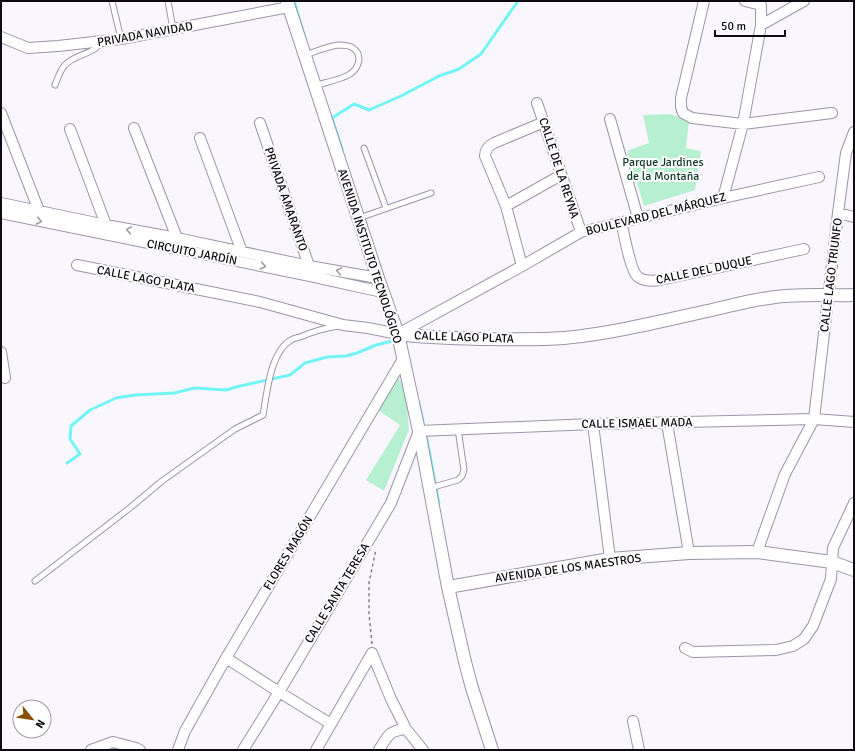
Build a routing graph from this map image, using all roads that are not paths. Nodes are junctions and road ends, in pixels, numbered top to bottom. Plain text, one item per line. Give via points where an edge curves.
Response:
1 (112, 1) edge
2 (168, 1) edge
3 (745, 1) edge
4 (804, 1) edge
5 (703, 2) edge
6 (288, 4) edge
7 (761, 25) junction
8 (173, 30) junction
9 (1, 37) edge
10 (121, 39) junction
11 (101, 42) junction
12 (305, 55) junction
13 (55, 85) dead end
14 (314, 86) junction
15 (537, 103) dead end
16 (1, 112) edge
17 (832, 113) dead end
18 (610, 119) dead end
19 (544, 122) junction
20 (260, 123) dead end
21 (743, 124) junction
22 (134, 128) dead end
23 (70, 129) dead end
24 (854, 132) edge
25 (200, 138) dead end
26 (364, 148) dead end
27 (561, 175) junction
28 (819, 177) dead end
29 (431, 193) dead end
30 (722, 198) junction
31 (1, 203) edge
32 (506, 206) junction
33 (386, 208) junction
34 (39, 211) junction
35 (1, 213) edge
36 (838, 213) junction
37 (358, 218) junction
38 (638, 218) junction
39 (854, 218) edge
40 (621, 222) junction
41 (106, 225) junction
42 (580, 232) junction
43 (177, 238) junction
44 (804, 249) dead end
45 (242, 252) junction
46 (76, 265) dead end
47 (522, 266) junction
48 (310, 271) junction
49 (378, 278) junction
50 (382, 292) junction
51 (854, 295) edge
52 (828, 296) junction
53 (343, 325) junction
54 (398, 334) junction
55 (1, 352) edge
56 (403, 359) junction
57 (5, 378) dead end
58 (814, 419) junction
59 (854, 422) edge
60 (667, 423) junction
61 (593, 424) junction
62 (458, 429) junction
63 (419, 431) junction
64 (430, 488) junction
65 (854, 503) edge
66 (758, 552) junction
67 (689, 553) junction
68 (610, 559) junction
69 (832, 562) junction
70 (854, 570) edge
71 (35, 581) dead end
72 (448, 587) junction
73 (685, 648) dead end
74 (226, 658) junction
75 (279, 692) junction
76 (633, 721) dead end
77 (331, 724) junction
78 (406, 729) junction
79 (91, 750) edge
80 (140, 750) edge
81 (178, 750) edge
82 (243, 750) edge
83 (316, 750) edge
84 (379, 750) edge
85 (423, 750) edge
86 (492, 750) edge
87 (640, 750) edge

1 - 10 lane
2 - 8 lane
3 - 7 street via 761,5
4 - 7 street
5 - 21 street via 681,98 683,113 692,118
6 - 8 street, PRIVADA NAVIDAD
6 - 12 street, AVENIDA INSTITUTO TECNOLÓGICO
7 - 21 street
8 - 10 street, PRIVADA NAVIDAD
9 - 11 street, PRIVADA NAVIDAD via 28,48
10 - 11 street, PRIVADA NAVIDAD
11 - 13 lane via 94,50 76,57 64,66
12 - 14 street, AVENIDA INSTITUTO TECNOLÓGICO
12 - 14 lane via 336,45 353,48 359,57 359,64 349,75
14 - 37 street, AVENIDA INSTITUTO TECNOLÓGICO
15 - 19 street, CALLE DE LA REYNA
16 - 34 street
17 - 21 street
18 - 38 street
19 - 27 street, CALLE DE LA REYNA
19 - 32 street via 489,146 486,150 485,156
20 - 48 street, PRIVADA AMARANTO
21 - 30 street
22 - 43 street
23 - 41 street
24 - 36 street, CALLE LAGO TRIUNFO via 846,153
25 - 45 street
26 - 33 lane
27 - 32 street
27 - 42 street, CALLE DE LA REYNA
28 - 30 street, BOULEVARD DEL MÁRQUEZ
29 - 33 lane
30 - 38 street, BOULEVARD DEL MÁRQUEZ
31 - 34 street, CIRCUITO JARDÍN
32 - 47 street
33 - 37 lane
34 - 41 street, CIRCUITO JARDÍN
35 -> 48 street, CIRCUITO JARDÍN
36 - 39 street
36 - 52 street, CALLE LAGO TRIUNFO
37 - 49 street, AVENIDA INSTITUTO TECNOLÓGICO
38 - 40 street, BOULEVARD DEL MÁRQUEZ
40 - 42 street, BOULEVARD DEL MÁRQUEZ
40 - 44 street, CALLE DEL DUQUE via 632,269 643,280 676,277
43 -> 41 street, CIRCUITO JARDÍN
42 - 47 street, BOULEVARD DEL MÁRQUEZ
43 - 45 street, CIRCUITO JARDÍN
45 - 48 street, CIRCUITO JARDÍN
46 - 53 street, CALLE LAGO PLATA via 260,302
47 - 54 street, BOULEVARD DEL MÁRQUEZ
49 -> 48 street, CIRCUITO JARDÍN
48 - 50 street, CIRCUITO JARDÍN
49 - 50 street, AVENIDA INSTITUTO TECNOLÓGICO
50 - 54 street, AVENIDA INSTITUTO TECNOLÓGICO
51 - 52 street, CALLE LAGO PLATA
52 - 54 street, CALLE LAGO PLATA via 770,297 667,320 564,338 438,338
52 - 58 street, CALLE LAGO TRIUNFO
53 - 54 street, CALLE LAGO PLATA
53 - 71 lane via 290,340 274,362 263,416 235,429
54 - 56 street, AVENIDA INSTITUTO TECNOLÓGICO
55 - 57 street
56 - 63 street, AVENIDA INSTITUTO TECNOLÓGICO
56 - 74 street, FLORES MAGÓN
58 - 59 street, CALLE ISMAEL MADA
58 - 60 street, CALLE ISMAEL MADA
58 - 66 street via 785,474
60 - 61 street, CALLE ISMAEL MADA
60 - 67 street
61 - 62 street, CALLE ISMAEL MADA
61 - 68 street
62 - 63 street, CALLE ISMAEL MADA
62 - 64 lane via 464,470 462,476 458,480
63 - 64 street, AVENIDA INSTITUTO TECNOLÓGICO
63 - 75 street, CALLE SANTA TERESA via 391,503
64 - 72 street, AVENIDA INSTITUTO TECNOLÓGICO
65 - 69 street via 833,548
66 - 67 street, AVENIDA DE LOS MAESTROS
66 - 69 street, AVENIDA DE LOS MAESTROS
67 - 68 street, AVENIDA DE LOS MAESTROS
68 - 72 street, AVENIDA DE LOS MAESTROS
69 - 70 street, AVENIDA DE LOS MAESTROS
69 - 73 street via 831,579 813,626 804,639 793,646 776,650 693,652
72 - 86 street, AVENIDA INSTITUTO TECNOLÓGICO via 472,688
74 - 75 street
74 - 81 street, FLORES MAGÓN via 185,731
75 - 77 street
75 - 82 street, CALLE SANTA TERESA
76 - 87 street
77 - 78 street via 372,653
77 - 83 street
78 - 84 street via 391,733
78 - 85 street
79 - 80 street via 113,742

